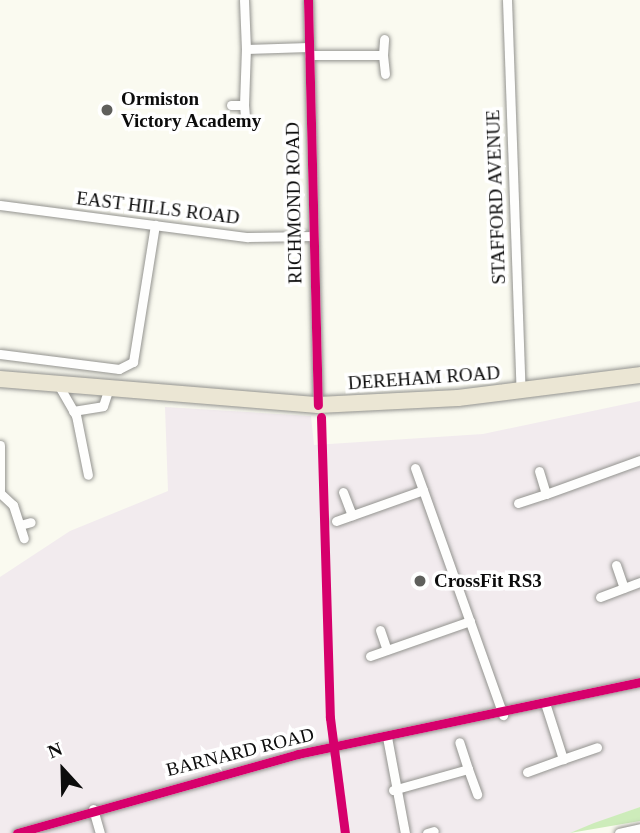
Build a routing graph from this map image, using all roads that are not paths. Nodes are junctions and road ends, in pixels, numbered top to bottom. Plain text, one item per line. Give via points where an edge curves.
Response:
1 (244, 0) edge
2 (308, 0) edge
3 (507, 0) edge
4 (384, 39) dead end
5 (246, 49) junction
6 (309, 51) junction
7 (383, 55) junction
8 (385, 74) dead end
9 (231, 105) dead end
10 (244, 105) junction
11 (245, 116) dead end
12 (0, 205) edge
13 (155, 225) junction
14 (313, 236) junction
15 (0, 354) edge
16 (640, 374) edge
17 (0, 379) edge
18 (59, 386) junction
19 (108, 391) junction
20 (521, 392) junction
21 (318, 405) junction
22 (73, 411) junction
23 (0, 445) edge
24 (640, 460) edge
25 (415, 468) dead end
26 (539, 471) dead end
27 (89, 475) dead end
28 (424, 490) junction
29 (343, 492) dead end
30 (0, 493) edge
31 (547, 494) junction
32 (518, 503) dead end
33 (352, 515) junction
34 (336, 521) dead end
35 (31, 522) dead end
36 (20, 525) junction
37 (24, 538) dead end
38 (616, 565) dead end
39 (640, 582) edge
40 (624, 588) junction
41 (600, 597) dead end
42 (470, 621) junction
43 (380, 630) dead end
44 (387, 650) junction
45 (370, 656) dead end
46 (640, 682) edge
47 (546, 706) junction
48 (503, 715) junction
49 (387, 737) junction
50 (459, 742) dead end
51 (597, 747) dead end
52 (563, 759) junction
53 (468, 769) junction
54 (527, 772) dead end
55 (393, 790) junction
56 (477, 793) dead end
57 (93, 809) junction
58 (640, 828) edge
59 (17, 833) edge
60 (100, 833) edge
61 (405, 833) edge
62 (619, 833) edge

1 - 5 street
2 - 6 street, RICHMOND ROAD
3 - 20 street, STAFFORD AVENUE
4 - 7 street
5 - 6 street
5 - 10 street
6 - 7 street
6 - 14 street, RICHMOND ROAD
7 - 8 street
9 - 10 street
10 - 11 street
12 - 13 street, EAST HILLS ROAD
13 - 14 street, EAST HILLS ROAD via 248,237
13 - 15 street via 133,362 119,369
14 - 21 street, RICHMOND ROAD
16 - 20 highway, DEREHAM ROAD
17 - 18 highway, DEREHAM ROAD
18 - 19 highway, DEREHAM ROAD
18 - 22 street
19 - 21 highway, DEREHAM ROAD
19 - 22 street via 103,406
20 - 21 highway, DEREHAM ROAD
22 - 27 street
23 - 30 street
24 - 31 street
25 - 28 street
26 - 31 street
28 - 33 street
28 - 42 street
29 - 33 street
30 - 36 street via 13,505
31 - 32 street
33 - 34 street
35 - 36 street
36 - 37 street
38 - 40 street
39 - 40 street
40 - 41 street
42 - 44 street
42 - 48 street
43 - 44 street
44 - 45 street
46 - 47 street, BARNARD ROAD
47 - 48 street, BARNARD ROAD
47 - 52 street
48 - 49 street, BARNARD ROAD
49 - 55 street
49 - 57 street, BARNARD ROAD
50 - 53 street
51 - 52 street
52 - 54 street
53 - 55 street
53 - 56 street
55 - 61 street
57 - 59 street, BARNARD ROAD
57 - 60 street
58 - 62 street

